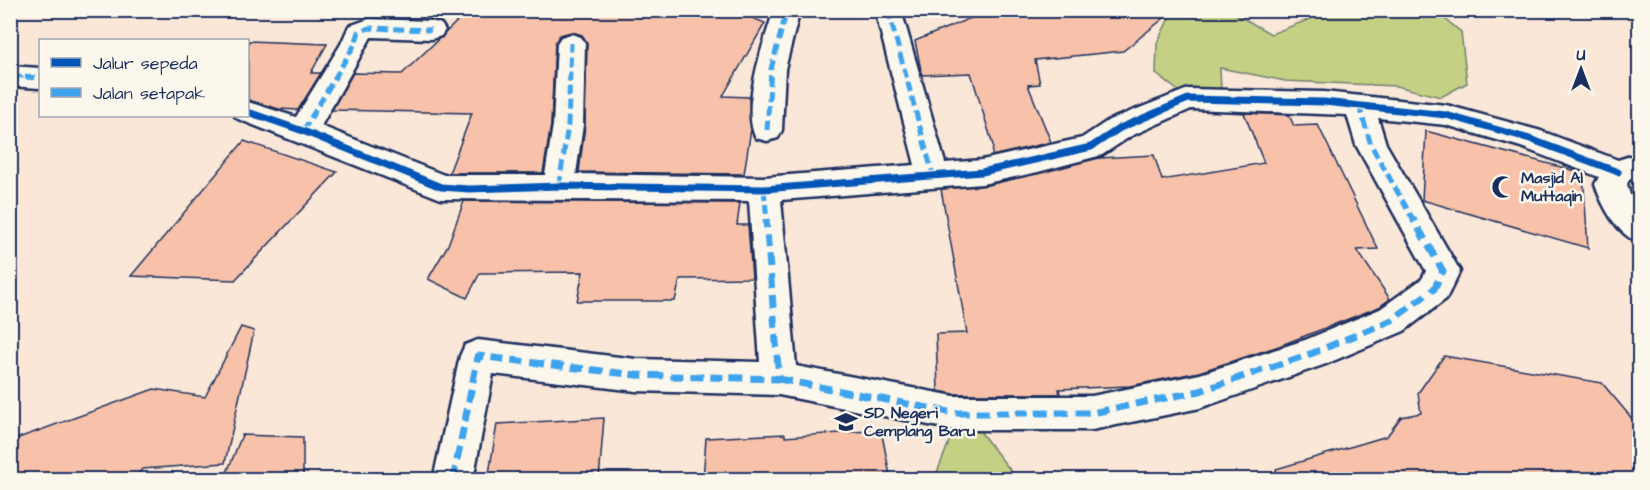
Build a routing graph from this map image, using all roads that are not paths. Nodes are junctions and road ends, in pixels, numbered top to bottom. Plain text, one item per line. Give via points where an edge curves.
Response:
1 (787, 10) edge
2 (888, 10) edge
3 (431, 30) dead end
4 (571, 43) dead end
5 (1359, 105) junction
6 (249, 112) edge
7 (767, 130) dead end
8 (303, 131) junction
9 (1628, 168) edge
10 (933, 175) junction
11 (559, 186) junction
12 (764, 189) junction
13 (1640, 230) edge
14 (778, 380) junction
15 (453, 480) edge

1 - 7 street via 770,64
2 - 10 street
3 - 8 street via 369,28 359,32
4 - 11 street via 568,125
5 - 9 street via 1446,115
5 - 10 street via 1188,99 1120,128 1091,147 982,172
5 - 14 street via 1371,145 1443,271 1434,289 1392,320 1312,353 1200,391 1092,413 954,413
6 - 8 street
8 - 11 street via 441,188
9 - 13 street via 1611,184 1616,200
10 - 12 street
11 - 12 street
12 - 14 street
14 - 15 street via 636,375 478,356

